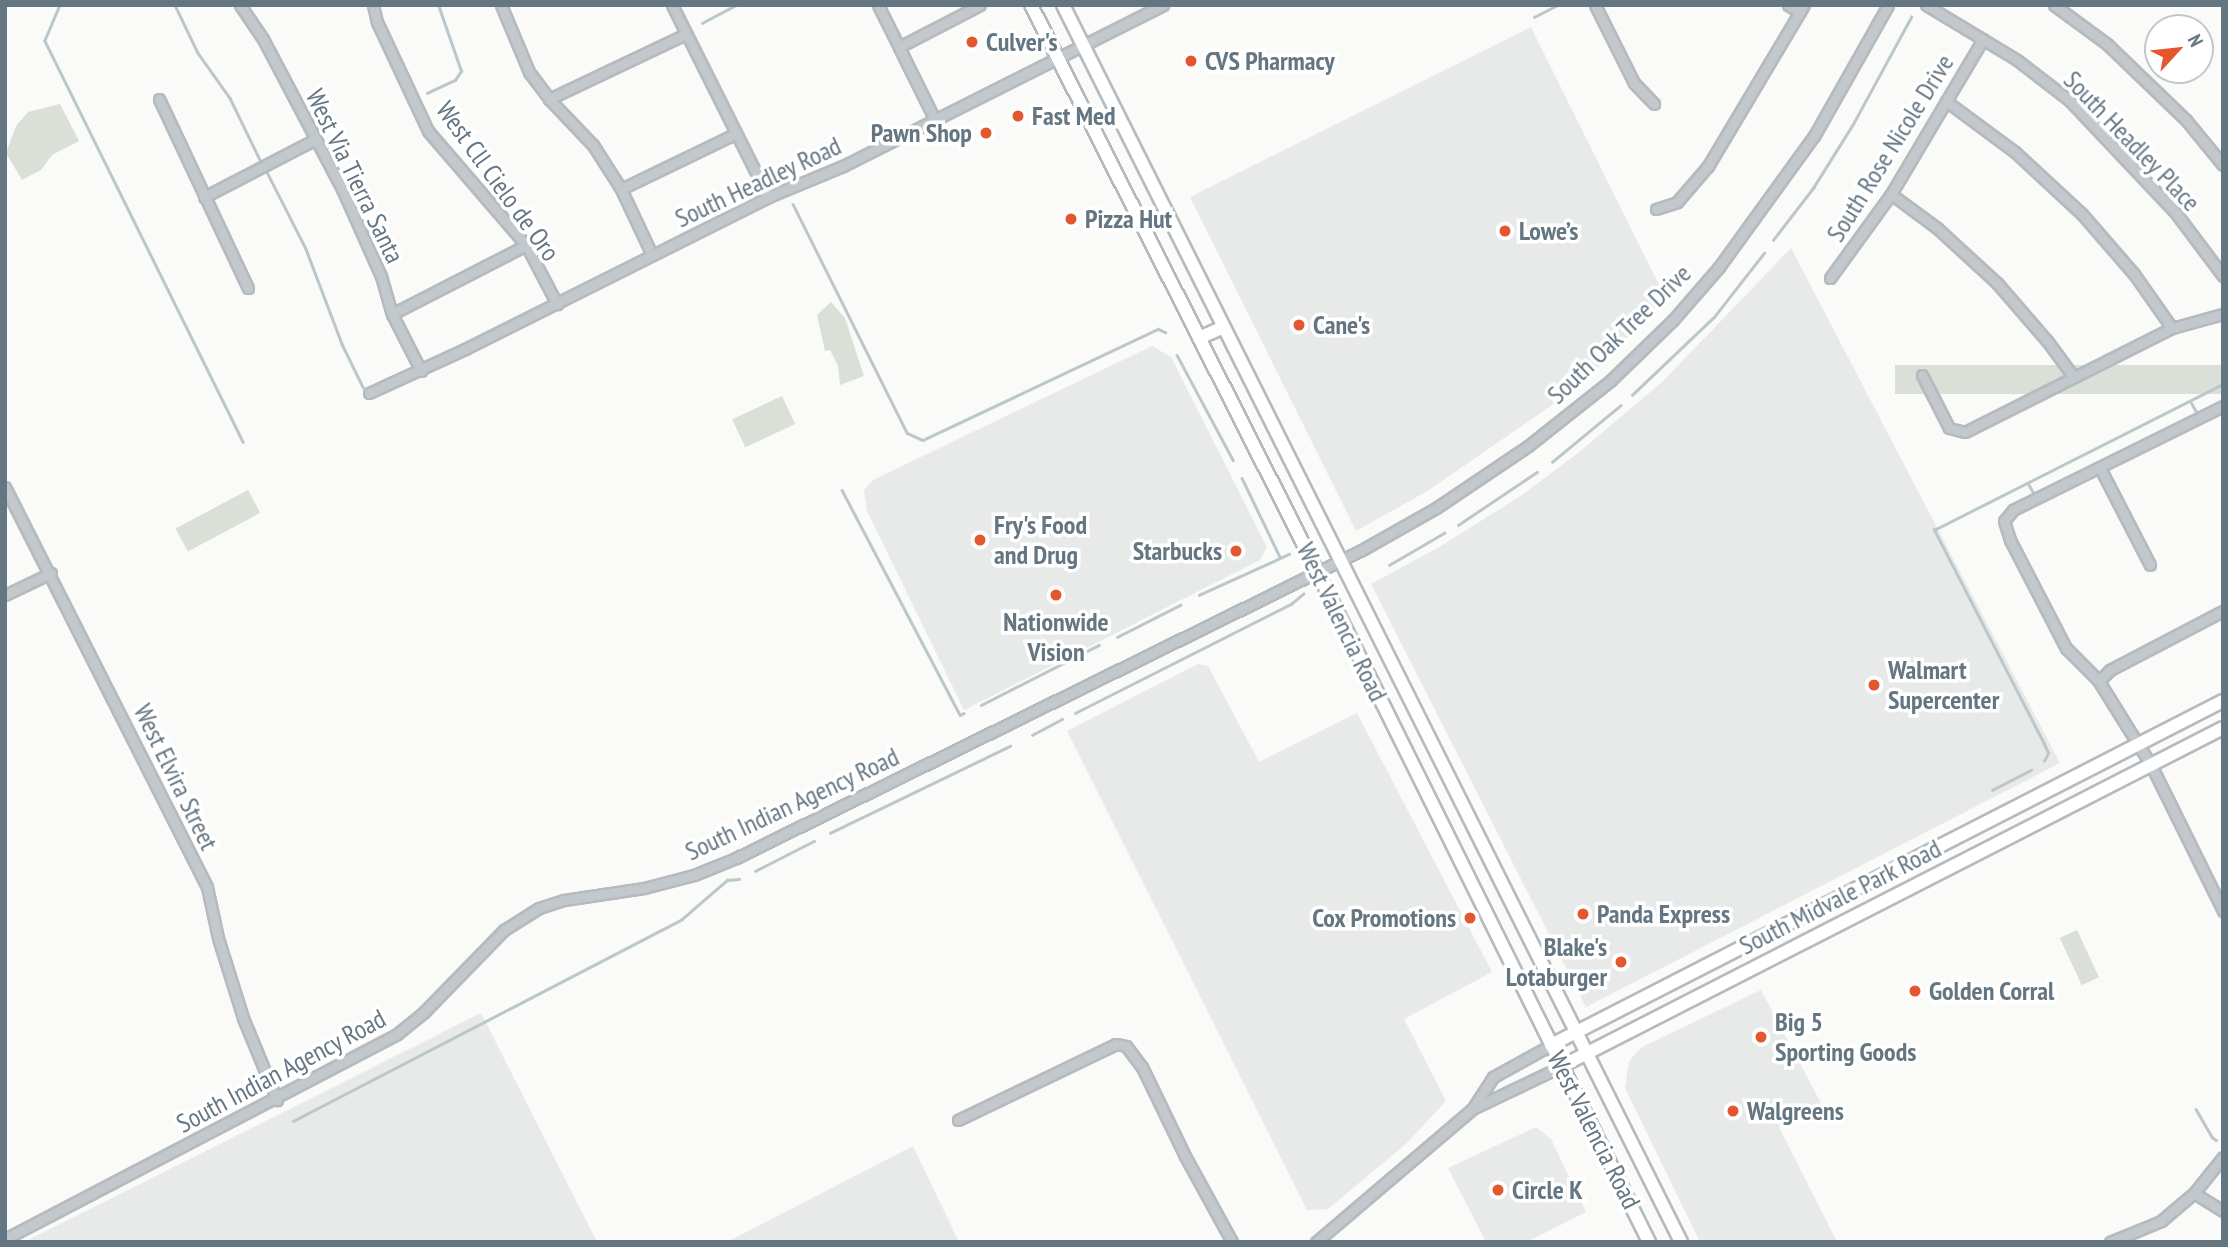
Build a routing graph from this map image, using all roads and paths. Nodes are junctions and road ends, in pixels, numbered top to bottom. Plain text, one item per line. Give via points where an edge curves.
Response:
1 (240, 5) edge
2 (373, 5) edge
3 (501, 5) edge
4 (671, 5) edge
5 (878, 5) edge
6 (980, 5) edge
7 (1031, 5) edge
8 (1063, 5) edge
9 (1163, 5) edge
10 (1595, 5) edge
11 (1788, 5) edge
12 (1888, 5) edge
13 (1926, 5) edge
14 (2054, 5) edge
15 (1802, 9) edge
16 (686, 34) junction
17 (1983, 39) junction
18 (1083, 44) junction
19 (898, 47) junction
20 (1056, 57) junction
21 (159, 99) dead end
22 (549, 99) junction
23 (1946, 101) junction
24 (1654, 104) dead end
25 (935, 120) junction
26 (736, 134) junction
27 (316, 139) junction
28 (2223, 165) edge
29 (621, 189) junction
30 (1891, 194) junction
31 (204, 197) junction
32 (768, 197) junction
33 (1656, 209) dead end
34 (526, 245) junction
35 (652, 255) junction
36 (2223, 276) edge
37 (1830, 278) dead end
38 (248, 288) dead end
39 (557, 304) junction
40 (392, 314) junction
41 (2223, 314) edge
42 (1224, 327) junction
43 (2172, 328) junction
44 (1199, 338) junction
45 (421, 371) junction
46 (1922, 374) dead end
47 (2073, 376) junction
48 (369, 393) dead end
49 (2223, 406) edge
50 (2100, 468) junction
51 (5, 487) edge
52 (1340, 560) junction
53 (2150, 565) dead end
54 (1317, 571) junction
55 (51, 573) junction
56 (5, 595) edge
57 (2223, 611) edge
58 (2099, 681) junction
59 (2223, 701) edge
60 (2223, 728) edge
61 (2141, 749) junction
62 (2151, 765) junction
63 (1454, 789) junction
64 (1430, 800) junction
65 (2223, 911) edge
66 (1574, 1033) junction
67 (1551, 1045) junction
68 (1585, 1054) junction
69 (1562, 1066) junction
70 (277, 1100) junction
71 (1472, 1109) junction
72 (958, 1120) dead end
73 (2223, 1157) edge
74 (2194, 1193) junction
75 (2223, 1211) edge
76 (5, 1239) edge
77 (2134, 1239) edge
78 (1232, 1242) edge
79 (1316, 1242) edge
80 (1649, 1242) edge
81 (1681, 1242) edge
82 (2110, 1242) edge

1 - 27 street, West Via Tierra Santa
2 - 34 street, West Cll Cielo de Oro via 428,131
3 - 22 street via 529,72
4 - 16 street
5 - 19 street
6 - 19 street
7 - 20 main road, West Valencia Road
8 - 18 main road, West Valencia Road
9 - 18 street, South Headley Road
10 - 24 street via 1634,83
11 - 15 street
12 - 52 street, South Oak Tree Drive via 1814,136 1719,267 1673,320 1610,381 1528,446 1436,508
13 - 17 street, South Headley Place
14 - 28 street via 2107,44 2186,120
15 - 33 street via 1708,166 1677,202
16 - 22 street
16 - 26 street
17 - 23 street, South Rose Nicole Drive
17 - 36 street, South Headley Place via 2069,100 2175,212
18 - 20 street, South Headley Road
18 - 42 main road, West Valencia Road
19 - 25 street
20 - 25 street, South Headley Road
20 - 44 main road, West Valencia Road
21 - 31 street
22 - 29 street via 593,145
23 - 30 street, South Rose Nicole Drive
23 - 43 street via 2015,152 2081,214 2134,274
25 - 32 street, South Headley Road
26 - 29 street
26 - 32 street
27 - 31 street
27 - 40 street, West Via Tierra Santa via 381,276
29 - 35 street
30 - 37 street, South Rose Nicole Drive
30 - 47 street via 1937,228 1997,283
31 - 38 street
32 - 35 street, South Headley Road
34 - 39 street, West Cll Cielo de Oro
34 - 40 street
35 - 39 street, South Headley Road
39 - 45 street, South Headley Road
40 - 45 street, West Via Tierra Santa
41 - 43 street
42 - 44 main road
42 - 52 main road, West Valencia Road
43 - 47 street
44 - 54 main road, West Valencia Road
45 - 48 street, South Headley Road
46 - 47 street via 1949,428 1965,432
49 - 50 street
50 - 53 street
50 - 58 street via 2013,510 2004,521 2066,648
51 - 55 street, West Elvira Street
52 - 54 street, South Oak Tree Drive
52 - 63 main road, West Valencia Road
54 - 64 main road, West Valencia Road
54 - 70 street, South Indian Agency Road via 736,858 656,885 539,908 504,930 397,1034
55 - 56 street
55 - 70 street, West Elvira Street via 207,887 243,1018
57 - 58 street via 2110,670
58 - 61 street
59 - 61 main road, South Midvale Park Road
60 - 62 main road, South Midvale Park Road
61 - 62 street
61 - 66 main road, South Midvale Park Road
62 - 65 street
62 - 68 main road, South Midvale Park Road
63 - 64 main road
63 - 66 main road, West Valencia Road
64 - 67 main road, West Valencia Road
66 - 67 main road, South Midvale Park Road
66 - 68 main road, West Valencia Road
67 - 69 main road, West Valencia Road
67 - 71 street, South Midvale Park Road via 1493,1077
68 - 69 main road, South Midvale Park Road
68 - 81 main road, West Valencia Road
69 - 71 street, South Midvale Park Road
69 - 80 main road, West Valencia Road
70 - 76 street, South Indian Agency Road
71 - 79 street, South Midvale Park Road
72 - 78 street via 1116,1044 1133,1051
73 - 74 street
74 - 75 street
74 - 77 street
77 - 82 street

